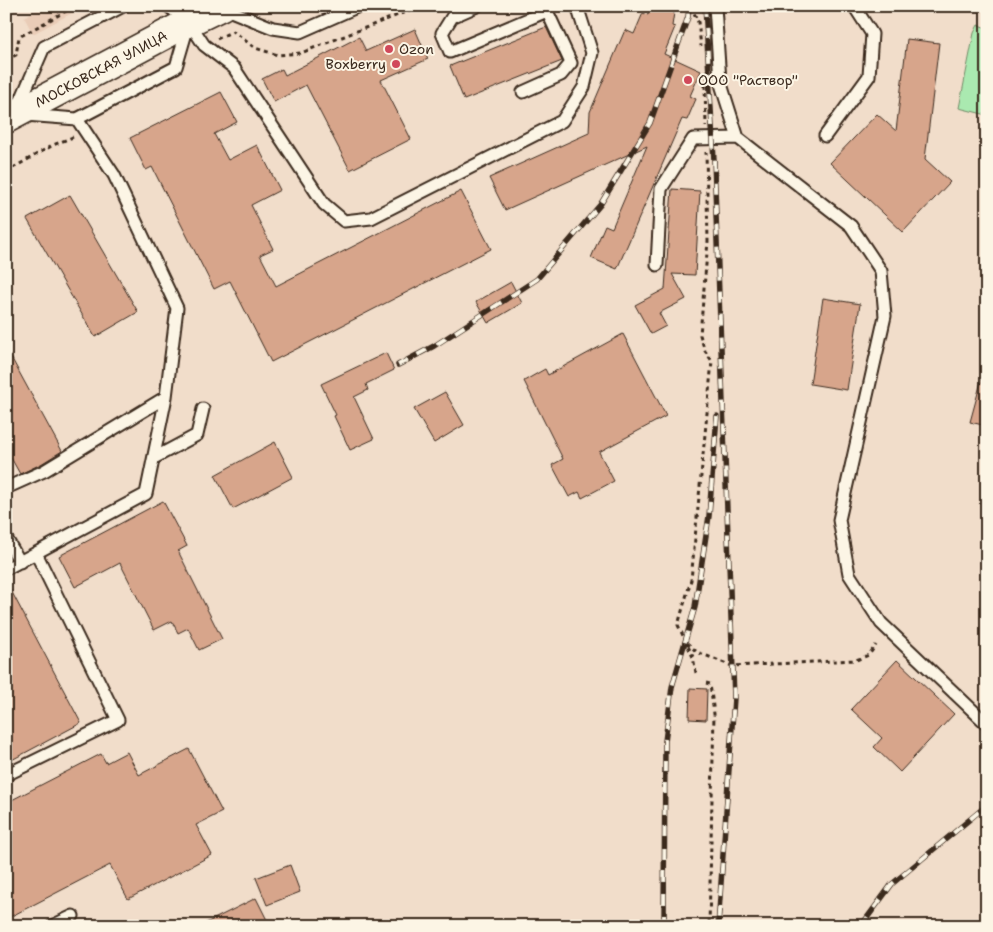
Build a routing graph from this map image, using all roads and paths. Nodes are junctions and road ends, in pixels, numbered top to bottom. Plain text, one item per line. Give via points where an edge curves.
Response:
1 (75, 6) edge
2 (122, 6) edge
3 (222, 6) edge
4 (359, 6) edge
5 (421, 6) edge
6 (477, 6) edge
7 (577, 6) edge
8 (691, 6) edge
9 (715, 6) edge
10 (854, 6) edge
11 (179, 14) edge
12 (204, 45) junction
13 (702, 50) dead end
14 (6, 60) edge
15 (705, 80) dead end
16 (523, 92) dead end
17 (11, 117) edge
18 (77, 118) junction
19 (85, 132) junction
20 (825, 136) dead end
21 (738, 138) junction
22 (706, 139) junction
23 (6, 172) edge
24 (658, 265) dead end
25 (166, 397) junction
26 (203, 409) dead end
27 (154, 458) junction
28 (6, 488) edge
29 (6, 538) edge
30 (36, 553) junction
31 (20, 562) junction
32 (6, 569) edge
33 (685, 642) junction
34 (876, 645) dead end
35 (696, 673) dead end
36 (706, 683) dead end
37 (987, 724) edge
38 (6, 775) edge
39 (73, 916) dead end
40 (52, 926) edge
41 (709, 926) edge

1 - 14 path via 19,37 16,55
2 - 17 lane via 44,47
3 - 4 lane via 273,28 300,32
3 - 11 main road, МОСКОВСКАЯ УЛИЦА
5 - 12 path via 301,53 278,55 255,48 233,31
6 - 16 lane via 452,17 442,33 450,52 547,11 571,63 561,74
7 - 12 lane via 592,53 584,87 562,120 371,218 344,221 324,204 234,68
8 - 13 path via 698,22
9 - 21 lane via 720,81
10 - 20 lane via 872,34 869,76
11 - 12 lane
11 - 17 main road, МОСКОВСКАЯ УЛИЦА
11 - 18 lane via 176,67
15 - 22 path
17 - 18 lane
18 - 19 lane
19 - 23 path via 53,145
19 - 25 lane via 114,175 177,308
21 - 22 lane
21 - 37 lane via 851,226 881,271 885,316 839,520 849,574 881,624
22 - 24 lane via 693,139 661,189
22 - 33 path via 708,241 700,335 712,362 691,580 678,625
25 - 27 lane
25 - 28 lane via 44,471
26 - 27 lane via 197,435
27 - 30 lane via 146,494
29 - 31 lane
30 - 31 lane
30 - 38 lane via 118,720
31 - 32 lane
33 - 34 path via 697,652 732,666 856,660 869,655
33 - 35 path via 693,657
36 - 41 path via 710,684 714,714
39 - 40 lane

